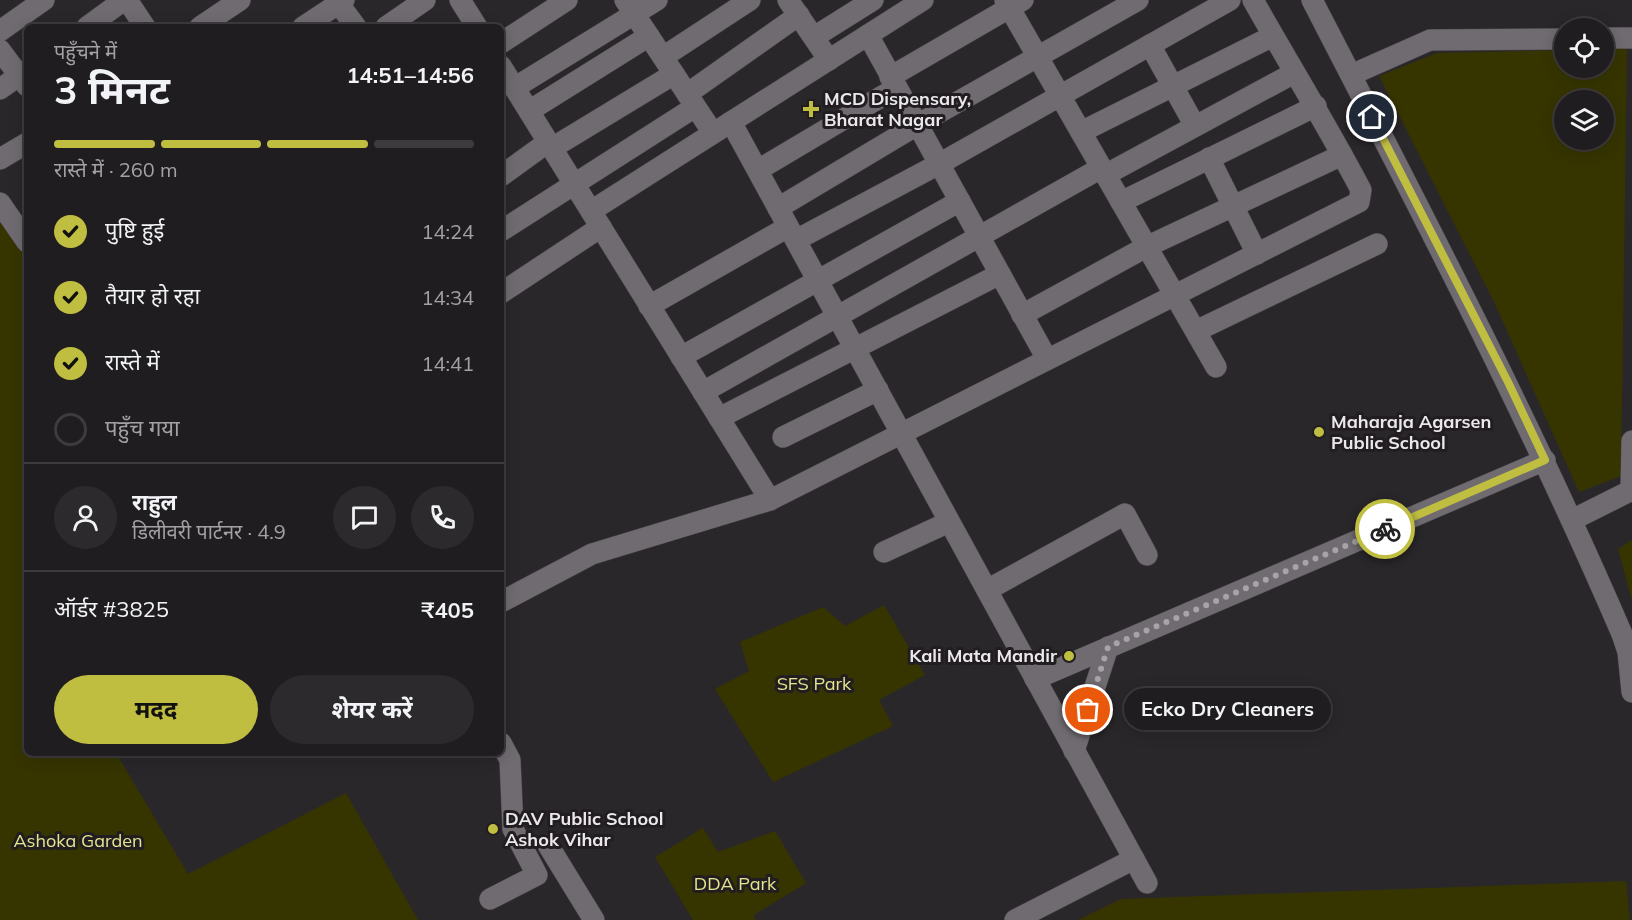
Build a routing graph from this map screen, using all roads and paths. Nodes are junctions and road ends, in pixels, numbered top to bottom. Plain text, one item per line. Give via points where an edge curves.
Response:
1 (44, 0) edge
2 (126, 0) edge
3 (425, 0) edge
4 (460, 0) edge
5 (567, 0) edge
6 (657, 0) edge
7 (750, 0) edge
8 (873, 0) edge
9 (923, 0) edge
10 (1138, 0) edge
11 (1230, 0) edge
12 (1253, 0) edge
13 (1312, 0) edge
14 (339, 1) edge
15 (1013, 3) edge
16 (629, 7) edge
17 (794, 8) edge
18 (234, 12) edge
19 (91, 24) edge
20 (144, 24) edge
21 (207, 24) edge
22 (307, 24) edge
23 (354, 24) edge
24 (390, 24) edge
25 (471, 24) edge
26 (0, 31) edge
27 (868, 35) junction
28 (649, 36) junction
29 (1273, 36) junction
30 (814, 37) junction
31 (1614, 38) edge
32 (1632, 38) edge
33 (1554, 39) edge
34 (504, 41) edge
35 (1150, 45) junction
36 (0, 50) edge
37 (1038, 57) junction
38 (829, 60) junction
39 (668, 66) junction
40 (504, 71) edge
41 (1294, 72) junction
42 (1351, 75) junction
43 (24, 77) edge
44 (893, 82) junction
45 (1173, 86) junction
46 (514, 88) junction
47 (0, 89) edge
48 (1060, 96) junction
49 (691, 100) junction
50 (1316, 106) junction
51 (529, 111) junction
52 (732, 122) junction
53 (917, 125) junction
54 (1195, 126) junction
55 (1081, 132) junction
56 (713, 133) junction
57 (24, 145) edge
58 (550, 145) junction
59 (1342, 155) junction
60 (1209, 158) junction
61 (0, 159) edge
62 (939, 164) junction
63 (504, 169) edge
64 (758, 170) junction
65 (1103, 172) junction
66 (574, 183) junction
67 (960, 201) junction
68 (1121, 202) junction
69 (0, 203) edge
70 (1234, 207) junction
71 (778, 208) junction
72 (596, 219) junction
73 (504, 229) edge
74 (792, 234) junction
75 (24, 238) edge
76 (981, 238) junction
77 (1377, 244) dead end
78 (1146, 247) junction
79 (1257, 254) junction
80 (1000, 274) junction
81 (817, 279) junction
82 (504, 290) edge
83 (1174, 296) junction
84 (650, 306) junction
85 (1022, 315) junction
86 (838, 317) junction
87 (1196, 331) junction
88 (855, 349) junction
89 (681, 357) junction
90 (1047, 359) junction
91 (1216, 367) dead end
92 (878, 390) junction
93 (703, 392) junction
94 (719, 418) junction
95 (901, 433) junction
96 (783, 437) dead end
97 (1632, 441) edge
98 (1545, 460) junction
99 (1631, 490) edge
100 (770, 500) junction
101 (1572, 520) junction
102 (949, 522) junction
103 (884, 552) dead end
104 (1147, 555) dead end
105 (987, 590) junction
106 (504, 600) edge
107 (1108, 647) junction
108 (1630, 652) edge
109 (1035, 679) junction
110 (1632, 691) edge
111 (504, 749) edge
112 (1074, 751) junction
113 (548, 845) dead end
114 (1134, 859) junction
115 (1146, 883) dead end
116 (489, 899) dead end
117 (594, 920) edge
118 (1015, 920) edge

1 - 26 street
2 - 19 street
2 - 20 street
3 - 24 street
4 - 25 street
5 - 34 street
6 - 16 street
7 - 39 street
8 - 30 street
9 - 27 street
10 - 37 street
11 - 35 street
12 - 29 street
13 - 42 street
14 - 22 street
14 - 23 street
15 - 37 street
15 - 44 street
16 - 28 street
16 - 46 street
17 - 30 street
17 - 49 street
18 - 21 street
27 - 38 street
27 - 44 street
28 - 39 street
28 - 51 street
29 - 41 street
29 - 45 street
30 - 38 street
31 - 32 street
33 - 42 street via 1430,40
35 - 45 street
35 - 48 street
36 - 43 street
37 - 48 street
37 - 53 street
38 - 52 street
39 - 49 street
39 - 58 street
40 - 46 street
41 - 50 street
41 - 54 street
42 - 98 street
43 - 47 street
44 - 53 street
44 - 64 street
45 - 54 street
45 - 55 street
46 - 51 street
48 - 55 street
48 - 62 street
49 - 56 street
49 - 66 street
50 - 59 street
50 - 60 street
51 - 58 street
52 - 56 street
52 - 64 street
53 - 62 street
53 - 71 street
54 - 65 street
55 - 65 street
56 - 72 street
57 - 61 street
58 - 63 street
58 - 66 street
59 - 70 street
59 - 79 street via 1361,190 1359,202
60 - 68 street
60 - 70 street
62 - 67 street
62 - 74 street
64 - 71 street
65 - 68 street
65 - 76 street
66 - 72 street
66 - 73 street
67 - 76 street
67 - 81 street
68 - 78 street
69 - 75 street
70 - 78 street
70 - 79 street
71 - 74 street
72 - 82 street
72 - 84 street
74 - 81 street
74 - 84 street
76 - 80 street
76 - 86 street
77 - 87 street
78 - 83 street
78 - 85 street
79 - 83 street
80 - 85 street
80 - 88 street
81 - 86 street
81 - 89 street
83 - 87 street
83 - 90 street
84 - 89 street
85 - 90 street
86 - 88 street
86 - 93 street
87 - 91 street
88 - 92 street
88 - 94 street
89 - 93 street
90 - 95 street
92 - 95 street
92 - 96 street
93 - 94 street
94 - 100 street
95 - 100 street
95 - 102 street
97 - 99 street
98 - 101 street
98 - 107 street
99 - 101 street
100 - 106 street via 592,554
101 - 108 street
102 - 103 street
102 - 105 street
104 - 105 street via 1125,514
105 - 109 street
107 - 109 street
107 - 112 street
108 - 110 street
109 - 112 street
111 - 116 street via 510,760 513,829 537,874
112 - 114 street
113 - 117 street
114 - 115 street
114 - 118 street

